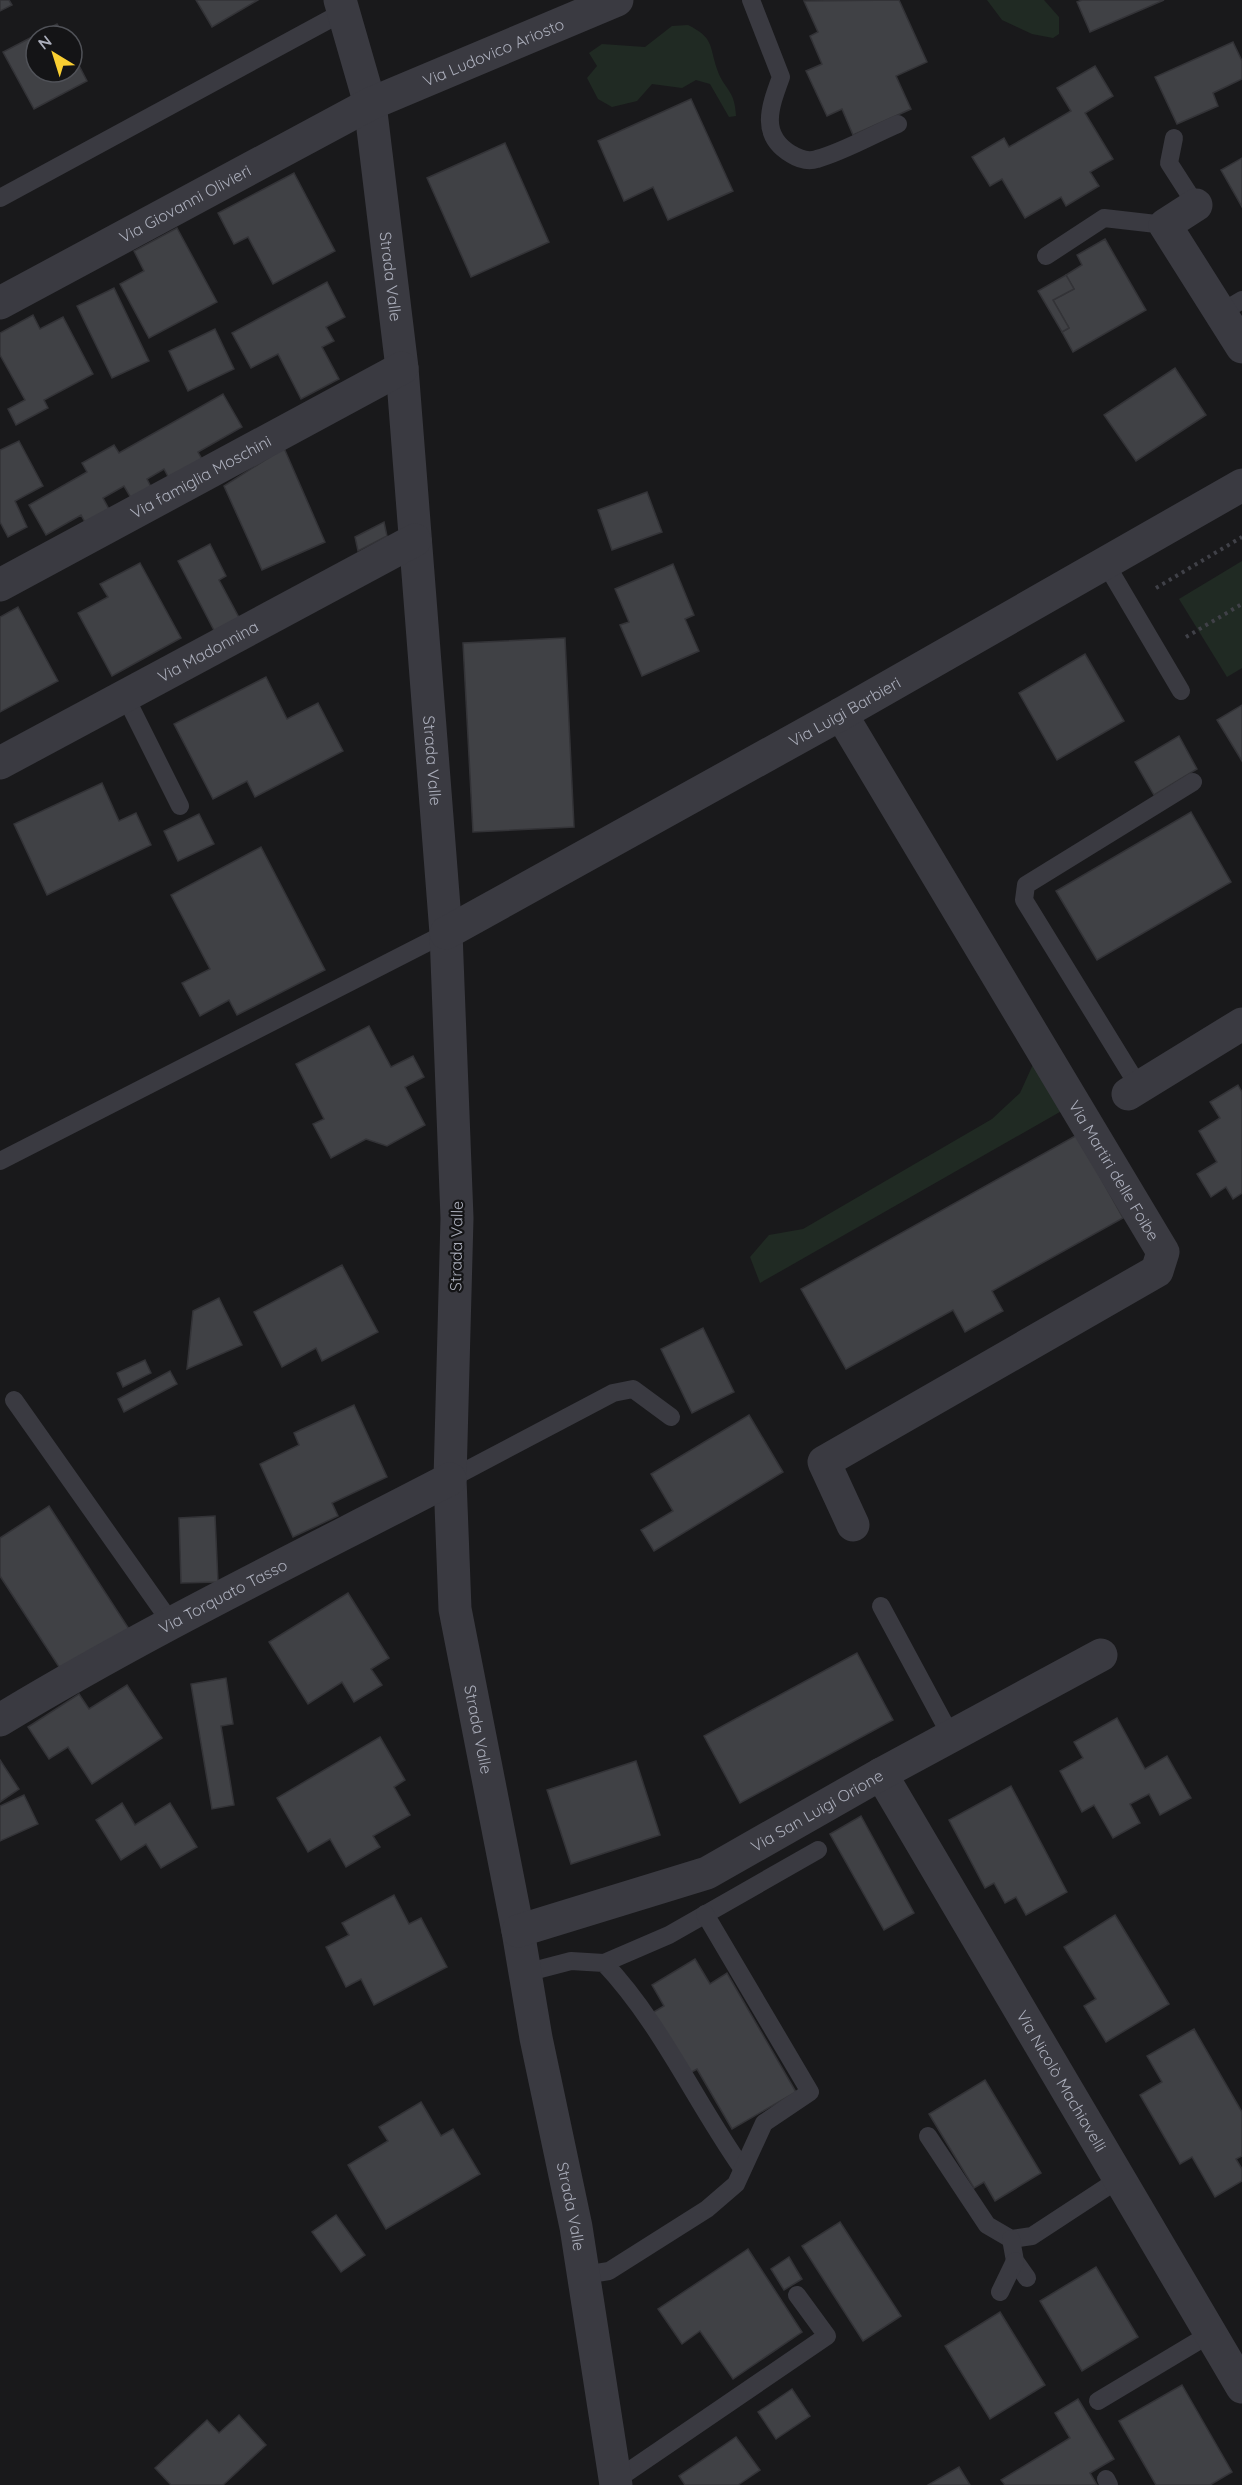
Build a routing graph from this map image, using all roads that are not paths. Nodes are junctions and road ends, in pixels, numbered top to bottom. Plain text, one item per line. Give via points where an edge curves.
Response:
1 (617, 0) edge
2 (751, 0) edge
3 (343, 6) edge
4 (370, 104) junction
5 (898, 124) dead end
6 (1174, 138) dead end
7 (0, 198) edge
8 (1196, 205) joint
9 (1165, 225) junction
10 (1046, 256) dead end
11 (0, 303) edge
12 (1231, 306) edge
13 (1242, 347) edge
14 (402, 368) junction
15 (1242, 485) edge
16 (415, 540) junction
17 (1106, 564) junction
18 (0, 585) edge
19 (1181, 691) dead end
20 (124, 696) junction
21 (841, 714) junction
22 (0, 763) edge
23 (1193, 782) dead end
24 (180, 806) dead end
25 (446, 933) junction
26 (1242, 1024) edge
27 (1133, 1091) joint
28 (0, 1161) edge
29 (15, 1400) dead end
30 (670, 1417) dead end
31 (450, 1479) junction
32 (853, 1526) dead end
33 (881, 1606) dead end
34 (172, 1624) junction
35 (1101, 1655) dead end
36 (0, 1720) edge
37 (951, 1736) junction
38 (881, 1774) junction
39 (818, 1850) dead end
40 (705, 1914) junction
41 (518, 1931) junction
42 (604, 1963) junction
43 (525, 1973) junction
44 (928, 2136) dead end
45 (742, 2168) junction
46 (1119, 2179) junction
47 (1011, 2239) junction
48 (1015, 2261) junction
49 (584, 2275) junction
50 (1027, 2278) dead end
51 (1000, 2292) dead end
52 (797, 2295) dead end
53 (1210, 2334) junction
54 (1242, 2387) edge
55 (1098, 2401) dead end
56 (616, 2483) edge

1 - 4 street, Via Ludovico Ariosto
2 - 5 lane via 781,77 771,103 770,133 781,148 799,159 816,159
3 - 4 street, Strada Valle
3 - 7 lane
4 - 11 street, Via Giovanni Olivieri
4 - 14 street, Strada Valle
6 - 8 lane via 1169,163
8 - 9 street
9 - 10 lane via 1104,218
9 - 12 street
12 - 13 street
14 - 16 street, Strada Valle
14 - 18 street, Via famiglia Moschini
15 - 17 street, Via Luigi Barbieri
16 - 20 street, Via Madonnina
16 - 25 street, Strada Valle
17 - 19 lane
17 - 21 street, Via Luigi Barbieri
20 - 22 street, Via Madonnina
20 - 24 lane
21 - 25 street, Via Luigi Barbieri
21 - 32 street, Via Martiri delle Foibe via 1163,1252 1157,1270 824,1462
23 - 27 lane via 1026,885 1024,900
25 - 28 lane
25 - 31 street, Strada Valle via 457,1218
26 - 27 street
29 - 34 lane
30 - 31 lane via 633,1389 613,1393
31 - 34 street, Via Torquato Tasso
31 - 41 street, Strada Valle via 455,1609
33 - 37 lane
34 - 36 street, Via Torquato Tasso
35 - 37 street, Via San Luigi Orione
37 - 38 street, Via San Luigi Orione
38 - 41 street, Via San Luigi Orione via 707,1873
38 - 46 street, Via Nicolò Machiavelli
39 - 40 lane
40 - 42 lane via 669,1935
40 - 45 lane via 810,2092 764,2123
41 - 43 street, Strada Valle
42 - 43 lane via 571,1961
42 - 45 lane via 631,1992
43 - 49 street, Strada Valle
44 - 47 lane via 987,2225
45 - 49 lane via 736,2184 707,2209 609,2271
46 - 47 lane via 1032,2236
46 - 53 street, Via Nicolò Machiavelli
47 - 48 lane
48 - 50 lane
48 - 51 lane
49 - 56 street, Strada Valle
52 - 56 lane via 827,2336
53 - 54 street, Via Nicolò Machiavelli
53 - 55 lane

